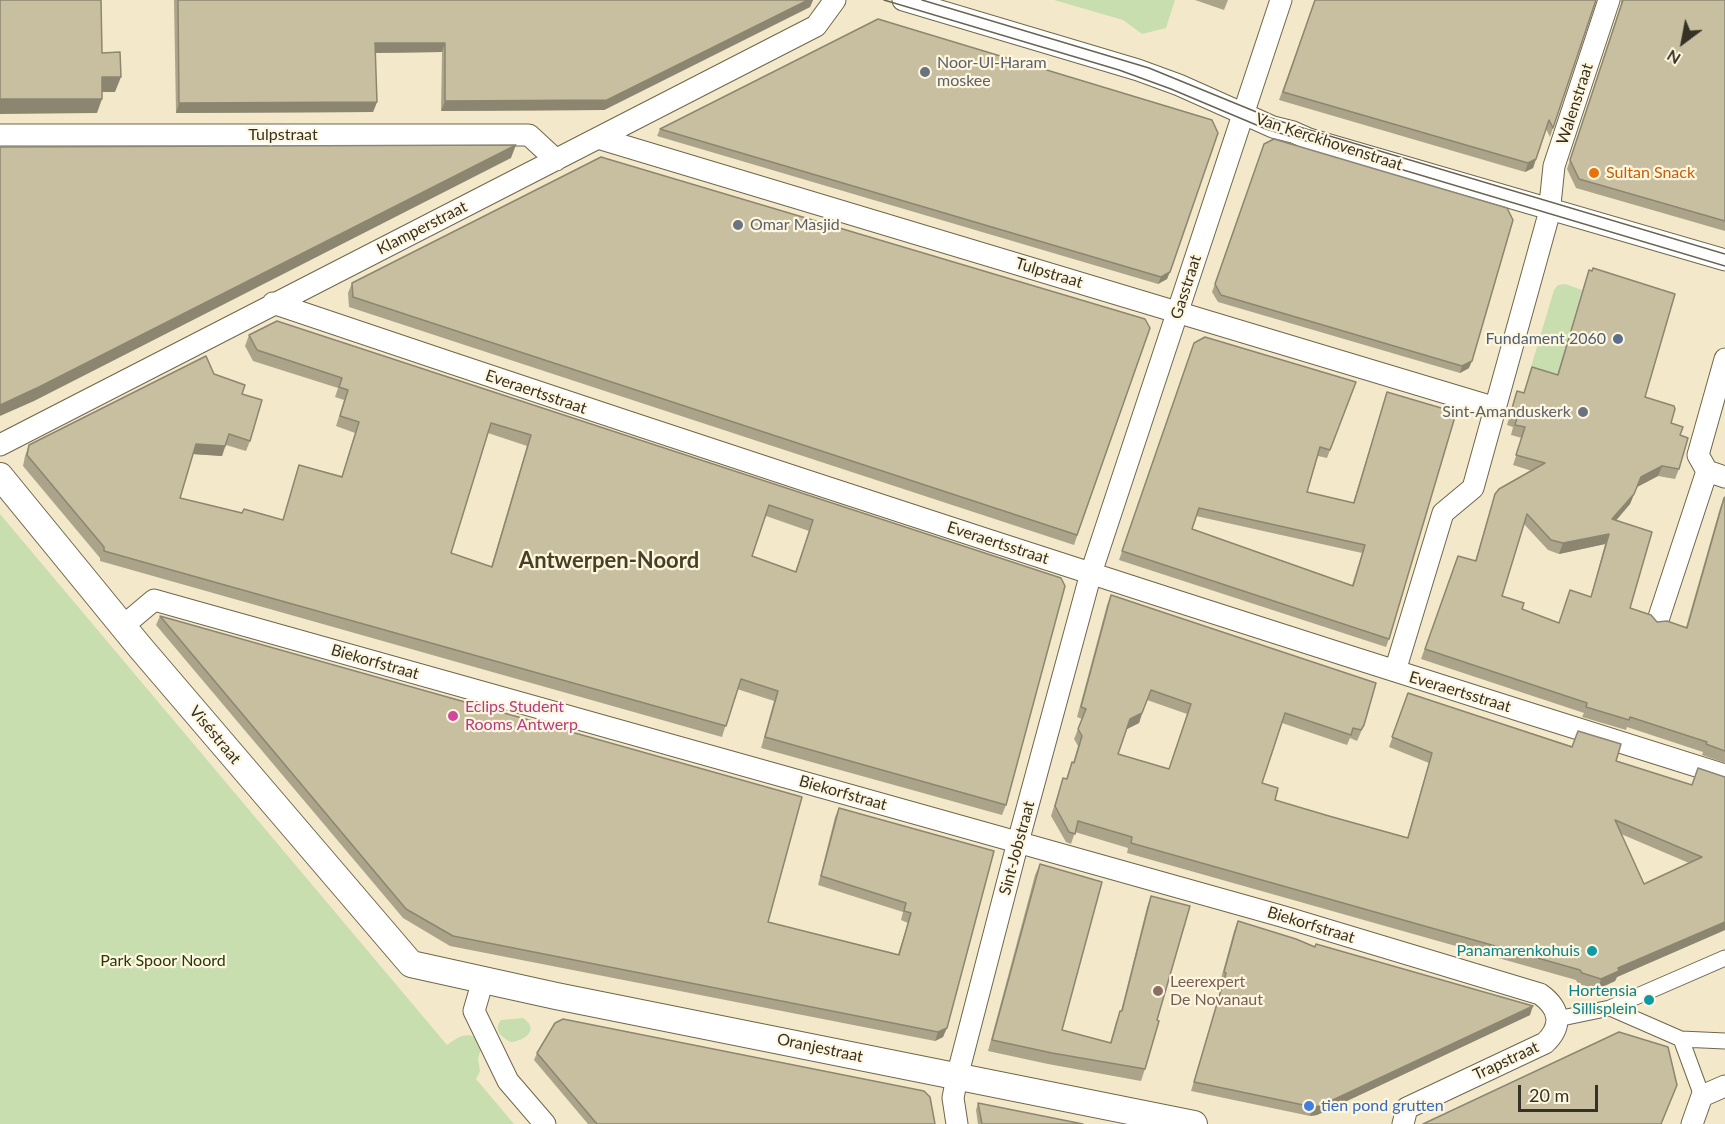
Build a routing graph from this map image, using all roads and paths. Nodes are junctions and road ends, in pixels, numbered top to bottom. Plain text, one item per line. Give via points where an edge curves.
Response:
1 (835, 0) edge
2 (903, 0) edge
3 (1281, 0) edge
4 (1609, 0) edge
5 (1243, 114) junction
6 (0, 135) edge
7 (601, 139) junction
8 (556, 160) junction
9 (1550, 209) junction
10 (1725, 260) edge
11 (273, 303) junction
12 (1178, 311) junction
13 (1725, 359) edge
14 (1496, 408) junction
15 (0, 445) edge
16 (1716, 474) edge
17 (0, 476) edge
18 (1091, 573) junction
19 (1658, 620) edge
20 (123, 626) junction
21 (1395, 671) junction
22 (1725, 775) edge
23 (1018, 842) junction
24 (1725, 958) edge
25 (446, 971) joint
26 (483, 980) junction
27 (1610, 1008) junction
28 (1557, 1018) junction
29 (1681, 1039) junction
30 (1725, 1041) edge
31 (957, 1077) junction
32 (1725, 1086) edge
33 (1702, 1096) junction
34 (545, 1124) edge
35 (957, 1124) edge
36 (1194, 1124) edge
37 (1403, 1124) edge
38 (1692, 1124) edge

1 - 7 street, Klamperstraat via 816,26
2 - 5 street, Van Kerckhovenstraat via 1138,70
3 - 5 street, Gasstraat
4 - 9 street, Walenstraat via 1554,165
5 - 9 street, Van Kerckhovenstraat via 1309,139
5 - 12 street, Gasstraat
6 - 8 street, Tulpstraat via 529,135
7 - 8 street, Klamperstraat
7 - 12 street, Tulpstraat
8 - 11 street, Klamperstraat
9 - 10 street, Van Kerckhovenstraat
9 - 14 street, Walenstraat
11 - 15 street, Klamperstraat
11 - 18 street, Everaertsstraat via 684,442
12 - 14 street, Tulpstraat
12 - 18 street, Gasstraat
13 - 16 street via 1698,455
14 - 21 street, Walenstraat via 1473,488 1443,513
16 - 19 street
17 - 20 street, Viséstraat
18 - 21 street, Everaertsstraat
18 - 23 street, Sint-Jobstraat
20 - 23 street, Biekorfstraat via 154,600
20 - 25 street, Viséstraat via 411,964
21 - 22 street, Everaertsstraat
23 - 28 street, Biekorfstraat via 1540,994 1553,1007
23 - 31 street, Sint-Jobstraat
24 - 27 street
25 - 26 street, Oranjestraat
26 - 31 street, Oranjestraat
26 - 34 street via 474,1011 508,1081
27 - 28 street
27 - 29 street
28 - 37 street, Trapstraat via 1556,1028 1545,1043 1407,1108
29 - 30 street
29 - 33 street
31 - 35 street, Sint-Jobstraat via 953,1098
31 - 36 street, Oranjestraat
32 - 33 street
33 - 38 street

